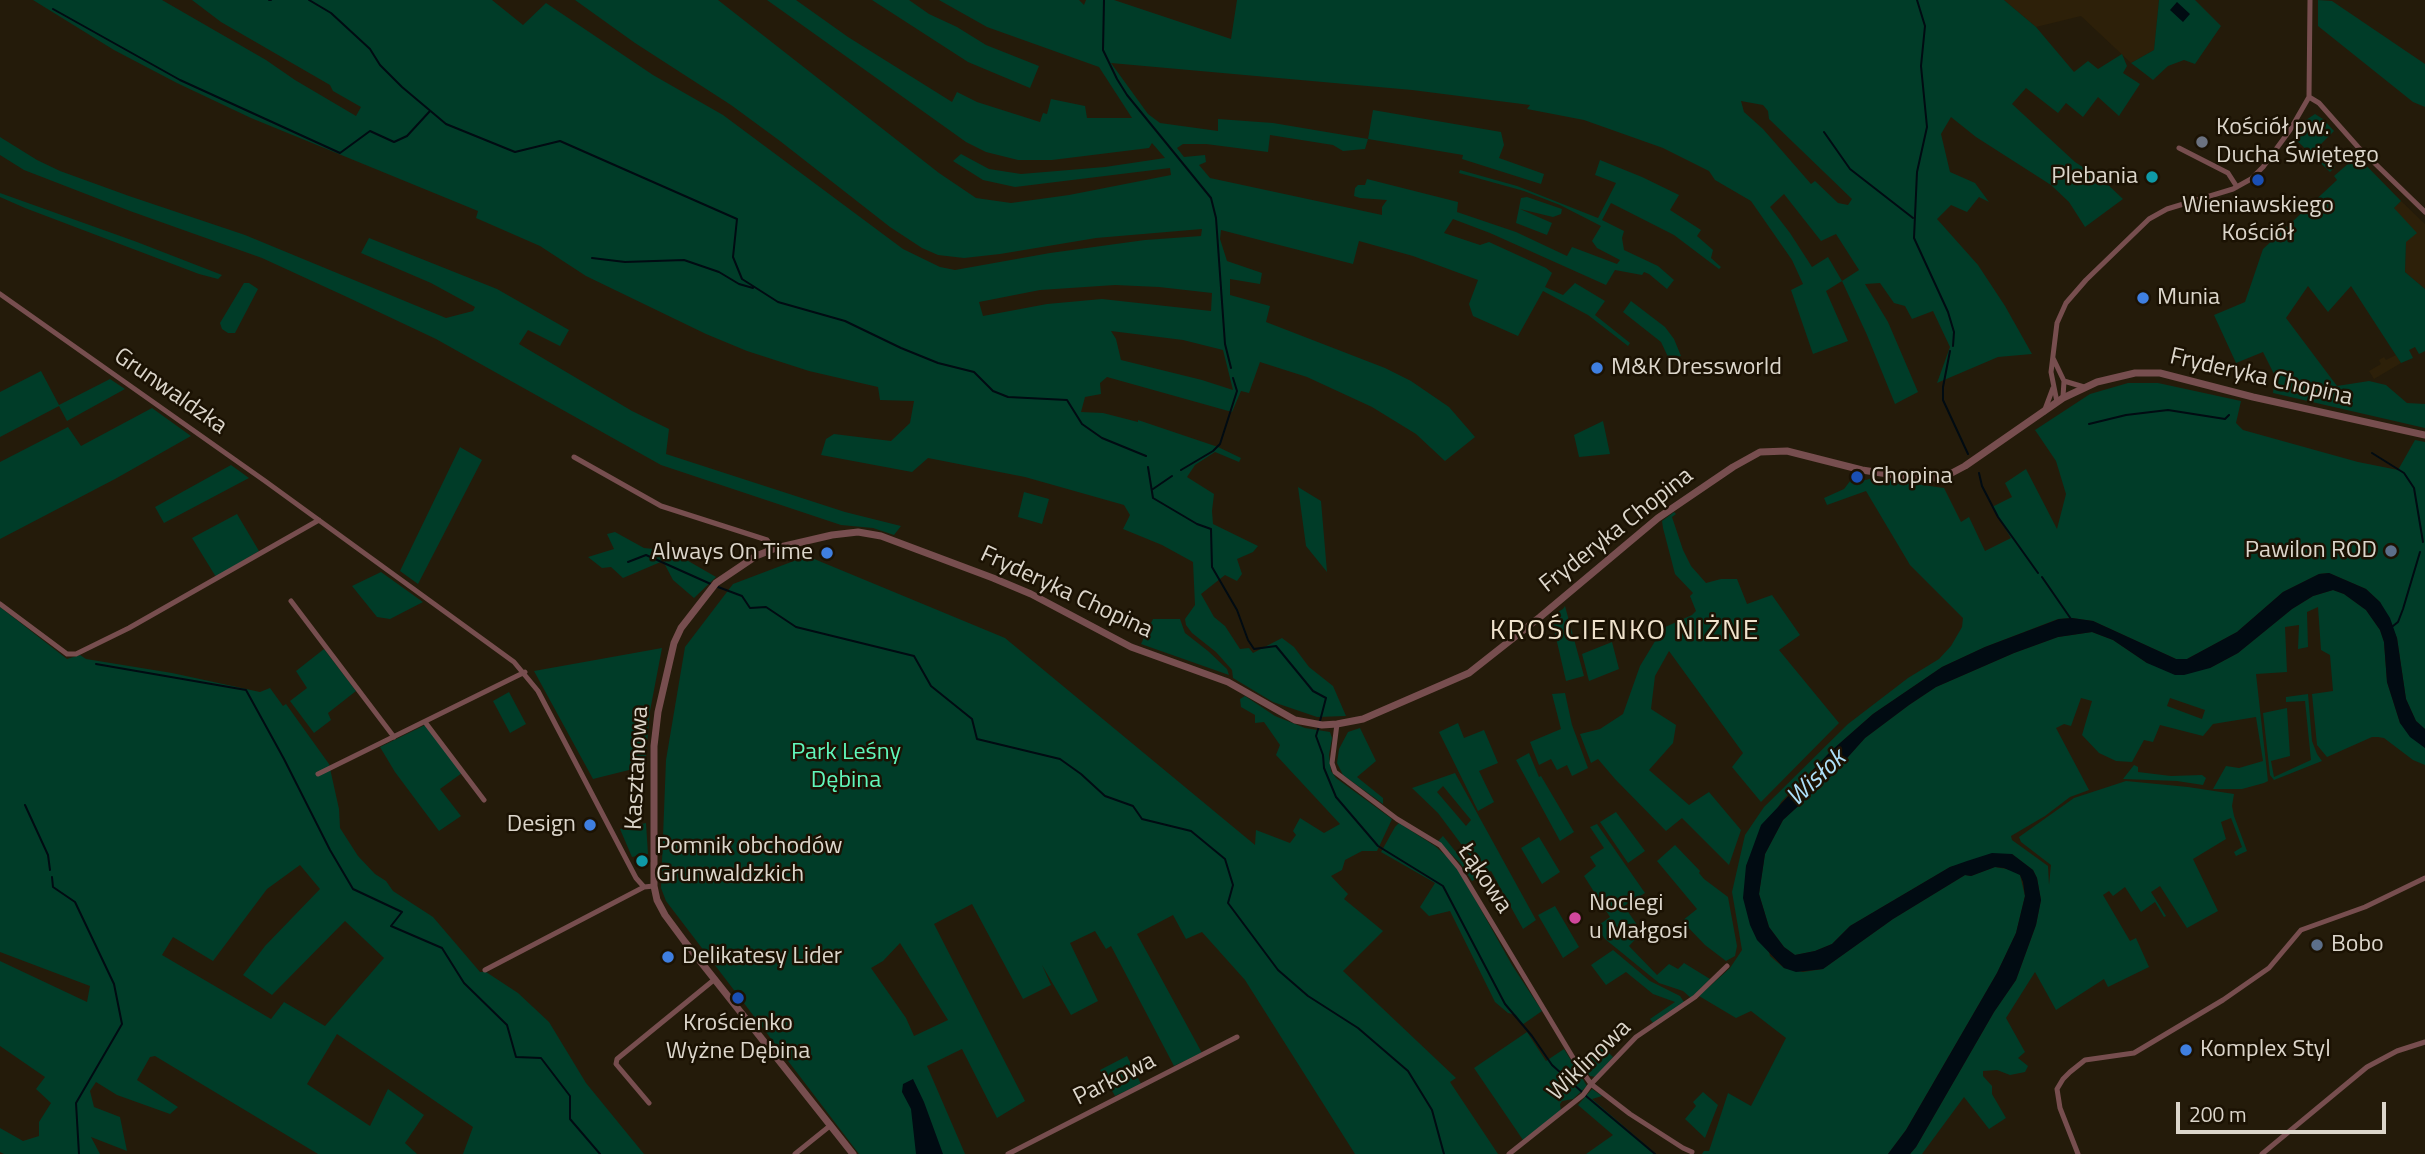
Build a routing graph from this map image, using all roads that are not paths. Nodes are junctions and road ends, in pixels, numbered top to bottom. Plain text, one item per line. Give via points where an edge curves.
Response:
1 (2310, 0) edge
2 (2309, 97) junction
3 (2179, 148) dead end
4 (2237, 187) junction
5 (2425, 212) edge
6 (0, 294) edge
7 (2052, 355) junction
8 (2064, 381) junction
9 (2084, 387) junction
10 (2053, 388) junction
11 (2060, 400) junction
12 (2044, 412) junction
13 (2425, 435) edge
14 (574, 457) dead end
15 (319, 520) junction
16 (775, 549) junction
17 (291, 601) dead end
18 (0, 604) edge
19 (525, 673) junction
20 (425, 722) junction
21 (1337, 724) junction
22 (394, 737) junction
23 (318, 774) dead end
24 (484, 800) dead end
25 (2425, 878) edge
26 (654, 886) junction
27 (644, 887) junction
28 (1727, 966) dead end
29 (485, 970) dead end
30 (715, 979) junction
31 (1237, 1037) dead end
32 (2425, 1042) edge
33 (1591, 1084) junction
34 (649, 1103) dead end
35 (831, 1125) junction
36 (1692, 1152) dead end
37 (795, 1154) edge
38 (853, 1154) edge
39 (1008, 1154) edge
40 (1509, 1154) edge
41 (2078, 1154) edge
42 (2262, 1154) edge

1 - 2 street
2 - 4 street via 2263,167
2 - 5 street
3 - 4 street via 2228,173
4 - 7 street via 2149,219 2066,303
6 - 15 street, Grunwaldzka
7 - 8 street
7 - 10 street
8 - 9 street
8 - 11 street
9 - 11 street, Fryderyka Chopina
9 - 13 street, Fryderyka Chopina via 2135,373 2160,373
10 - 11 street
10 - 12 street
11 - 12 street, Fryderyka Chopina
12 - 21 street, Fryderyka Chopina via 1965,466 1928,479 1862,470 1787,451 1760,452 1658,518 1469,673 1372,715
14 - 16 street via 661,506 767,540
15 - 18 street via 76,654 68,654
15 - 19 street, Grunwaldzka
16 - 21 street, Fryderyka Chopina via 849,532 881,536 1031,594 1131,648 1228,682 1294,720
16 - 26 street, Kasztanowa via 739,566 713,587 674,643 657,712 654,746
17 - 22 street
19 - 20 street
19 - 27 street, Grunwaldzka
20 - 22 street
20 - 24 street
21 - 33 street, Łąkowa via 1335,772 1440,845 1459,868
22 - 23 street
25 - 41 street via 2365,907 2301,930 2269,968 2134,1053 2085,1060 2077,1066 2057,1089
26 - 27 street
26 - 30 street, Kasztanowa via 665,915
27 - 29 street
28 - 33 street, Wiklinowa via 1690,1001 1636,1037
30 - 34 street via 617,1059 616,1064
30 - 35 street, Kasztanowa
31 - 39 street, Parkowa
32 - 42 street via 2367,1067
33 - 36 street
33 - 40 street, Wiklinowa
35 - 37 street
35 - 38 street, Kasztanowa

